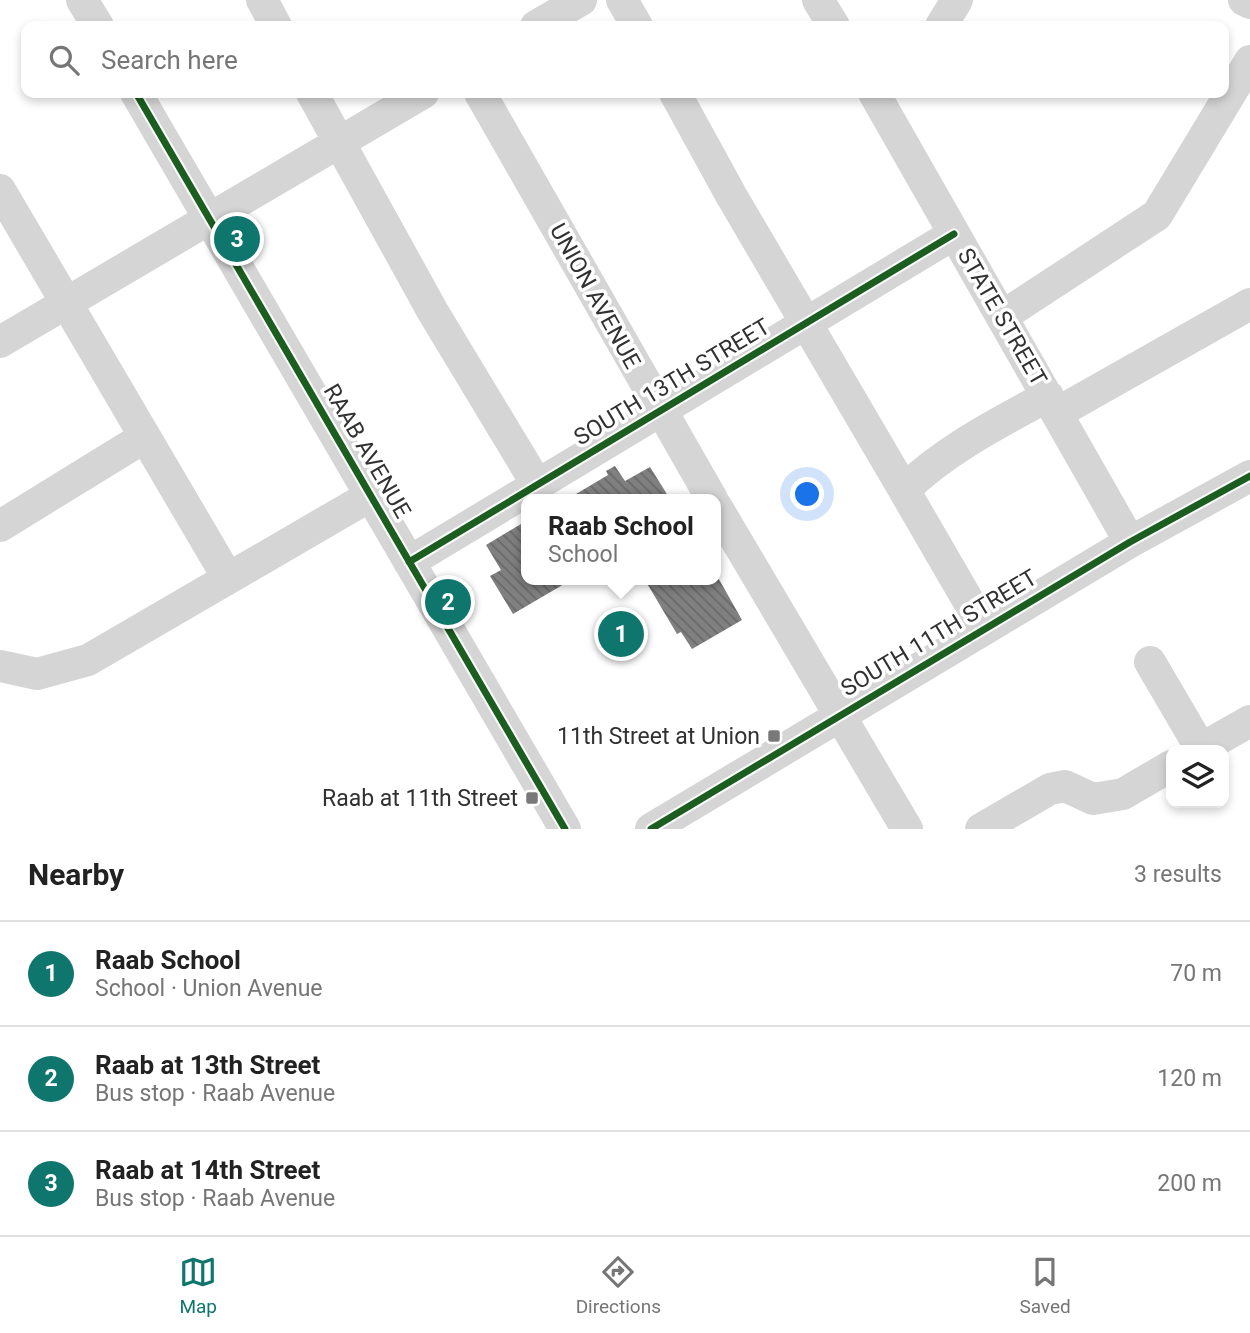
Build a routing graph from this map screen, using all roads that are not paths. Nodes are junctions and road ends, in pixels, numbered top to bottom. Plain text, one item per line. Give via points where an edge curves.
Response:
1 (82, 0) edge
2 (262, 0) edge
3 (581, 0) edge
4 (622, 0) edge
5 (818, 0) edge
6 (957, 0) edge
7 (1244, 0) edge
8 (1250, 3) edge
9 (539, 16) edge
10 (95, 21) edge
11 (273, 21) edge
12 (634, 21) edge
13 (831, 21) edge
14 (944, 21) edge
15 (1250, 61) edge
16 (1229, 96) edge
17 (139, 98) edge
18 (315, 98) edge
19 (414, 98) edge
20 (483, 98) edge
21 (678, 98) edge
22 (1228, 98) edge
23 (887, 100) edge
24 (339, 142) junction
25 (0, 190) edge
26 (210, 219) junction
27 (954, 234) junction
28 (68, 302) junction
29 (1250, 304) edge
30 (1003, 316) junction
31 (807, 323) junction
32 (0, 342) edge
33 (1053, 404) junction
34 (661, 412) junction
35 (143, 438) junction
36 (1250, 476) edge
37 (538, 486) junction
38 (904, 490) junction
39 (524, 494) edge
40 (709, 494) edge
41 (370, 496) junction
42 (521, 496) edge
43 (721, 515) edge
44 (0, 526) edge
45 (1130, 542) junction
46 (409, 562) junction
47 (228, 578) junction
48 (984, 628) junction
49 (1150, 662) dead end
50 (0, 666) edge
51 (838, 715) junction
52 (1250, 721) edge
53 (1197, 745) edge
54 (1209, 745) edge
55 (1166, 769) edge
56 (565, 829) edge
57 (651, 829) edge
58 (907, 829) edge
59 (981, 829) edge

1 - 10 street
2 - 11 street
3 - 9 street
4 - 12 street
5 - 13 street
6 - 14 street
7 - 8 street
15 - 16 street
17 - 26 street, RAAB AVENUE
18 - 24 street
19 - 24 street
20 - 34 street, UNION AVENUE
21 - 31 street
22 - 30 street via 1157,215
23 - 27 street, STATE STREET
24 - 26 street
24 - 37 street via 433,312
25 - 28 street
26 - 28 street
26 - 41 street, RAAB AVENUE
27 - 30 street, STATE STREET
27 - 31 street, SOUTH 13TH STREET
28 - 32 street
28 - 35 street
29 - 33 street
30 - 33 street, STATE STREET
31 - 34 street, SOUTH 13TH STREET
31 - 38 street
33 - 38 street via 990,427
33 - 45 street, STATE STREET
34 - 37 street, SOUTH 13TH STREET
34 - 40 street, UNION AVENUE
35 - 44 street
35 - 47 street
36 - 45 street, SOUTH 11TH STREET
37 - 39 street, SOUTH 13TH STREET
38 - 48 street
41 - 46 street, RAAB AVENUE
41 - 47 street
42 - 46 street, SOUTH 13TH STREET
43 - 51 street
45 - 48 street, SOUTH 11TH STREET
46 - 56 street, RAAB AVENUE
47 - 50 street via 88,660 37,674
48 - 51 street, SOUTH 11TH STREET
49 - 53 street
51 - 57 street, SOUTH 11TH STREET
51 - 58 street
52 - 54 street
55 - 59 street via 1123,794 1093,799 1065,786 1049,789

